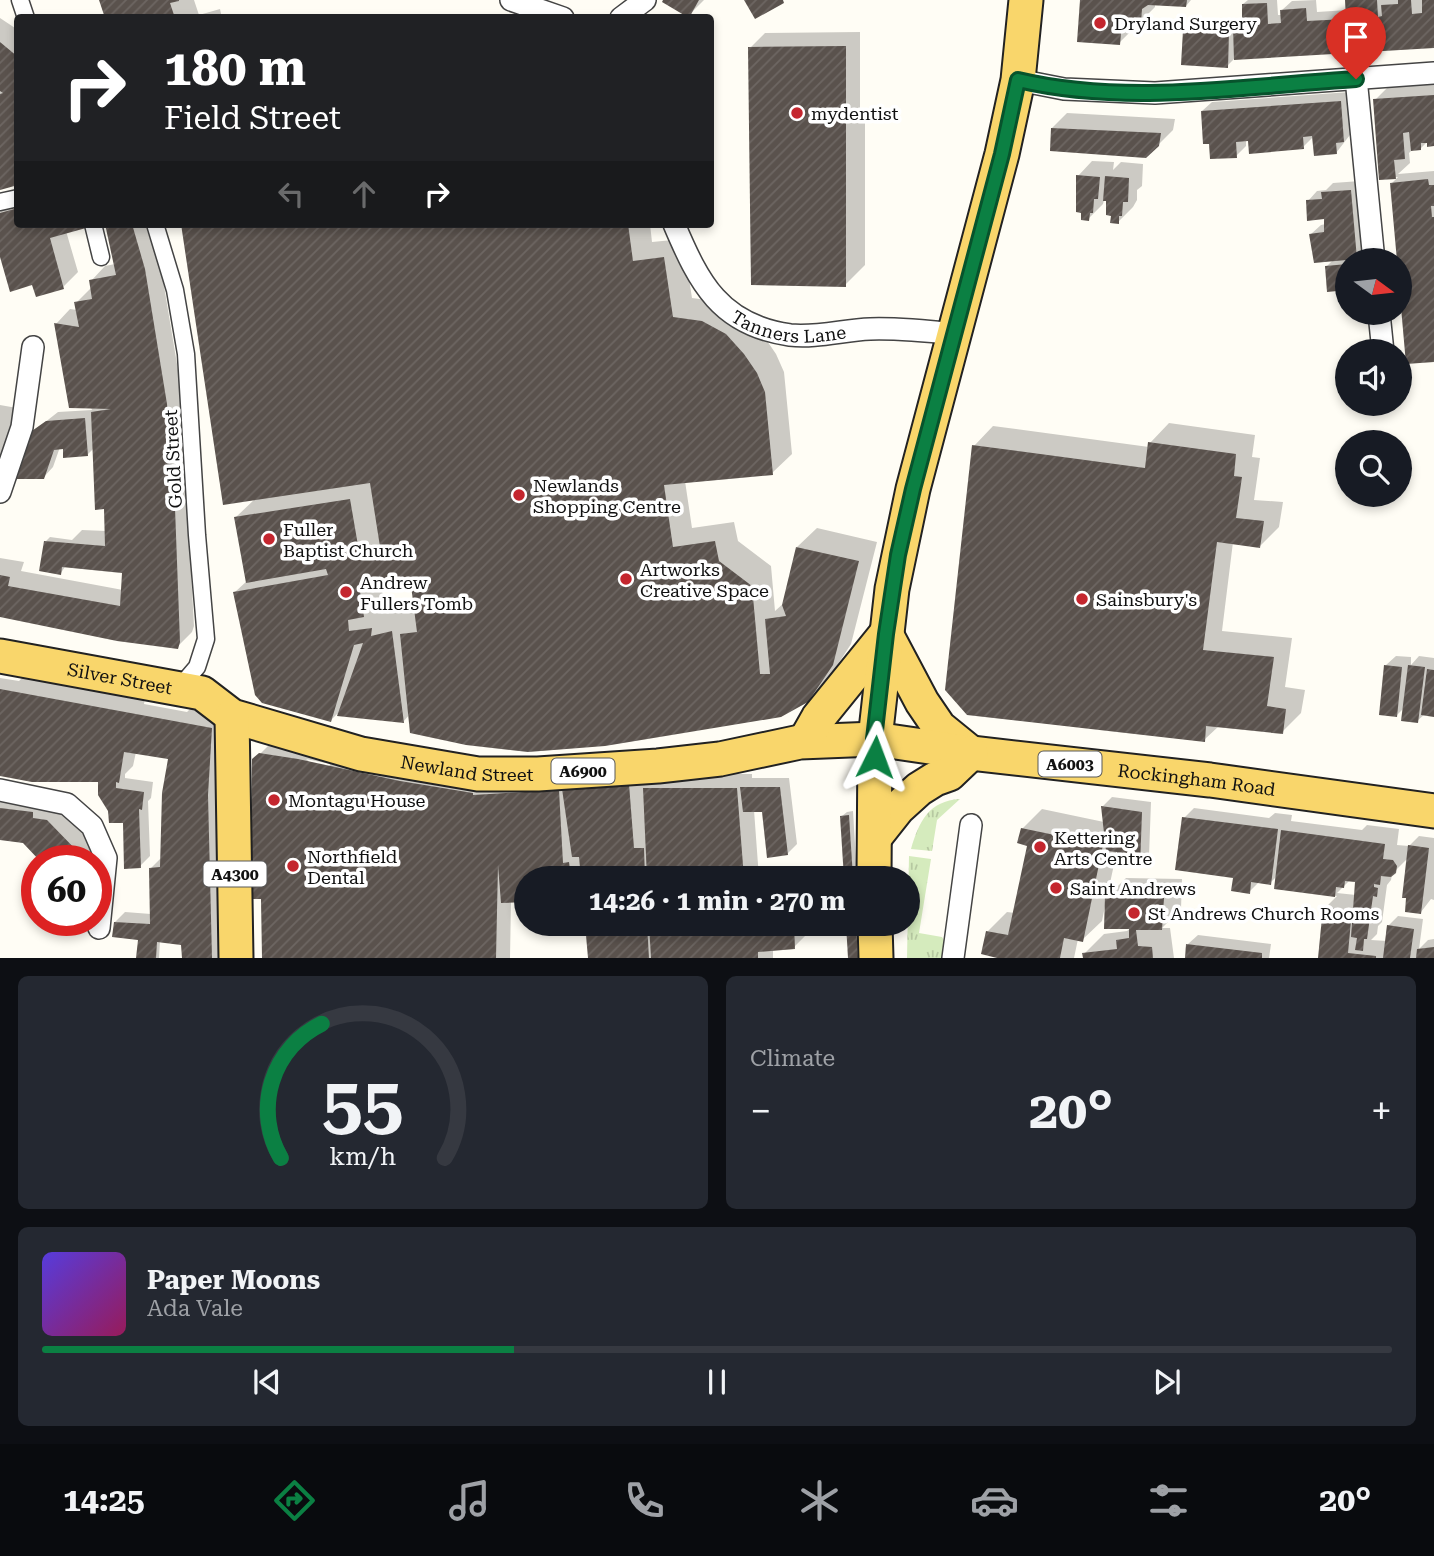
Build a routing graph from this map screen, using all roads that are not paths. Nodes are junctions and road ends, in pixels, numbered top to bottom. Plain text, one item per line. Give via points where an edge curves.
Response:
1 (511, 0) edge
2 (645, 0) edge
3 (1026, 0) edge
4 (551, 14) edge
5 (626, 14) edge
6 (1434, 73) edge
7 (1356, 79) junction
8 (1018, 80) junction
9 (94, 228) edge
10 (156, 228) edge
11 (676, 228) edge
12 (1373, 248) edge
13 (101, 257) dead end
14 (955, 334) junction
15 (33, 347) dead end
16 (0, 492) edge
17 (886, 634) junction
18 (0, 656) edge
19 (179, 688) junction
20 (232, 730) junction
21 (874, 739) junction
22 (819, 741) junction
23 (971, 753) junction
24 (0, 790) edge
25 (1434, 811) edge
26 (971, 825) dead end
27 (874, 837) junction
28 (100, 845) edge
29 (874, 866) edge
30 (875, 936) edge
31 (236, 957) edge
32 (876, 957) edge
33 (953, 957) edge

1 - 4 street
2 - 5 street
3 - 8 main road
6 - 7 street
7 - 8 street via 1154,93 1064,89
7 - 12 street
8 - 14 main road
9 - 13 street
10 - 19 street, Gold Street via 175,290 186,354 206,639 197,667
11 - 14 street, Tanners Lane via 694,271 718,303 750,324 791,335 870,329
14 - 17 main road via 913,489
15 - 16 street via 22,427
17 - 21 main road
17 - 22 main road via 818,718
17 - 23 main road via 939,727
18 - 19 main road, Silver Street / A6900
19 - 20 main road, Silver Street / A6900 via 202,693
20 - 22 main road, Newland Street / A6900 via 478,774 658,766
20 - 31 main road, A4300
21 - 22 main road, Newland Street / A6900
21 - 23 main road, Rockingham Road / A6003
21 - 27 main road
23 - 25 main road, Rockingham Road / A6003
23 - 27 main road via 949,774 919,789 898,807
24 - 28 street via 67,804 92,826
26 - 33 street
27 - 29 main road
30 - 32 main road

